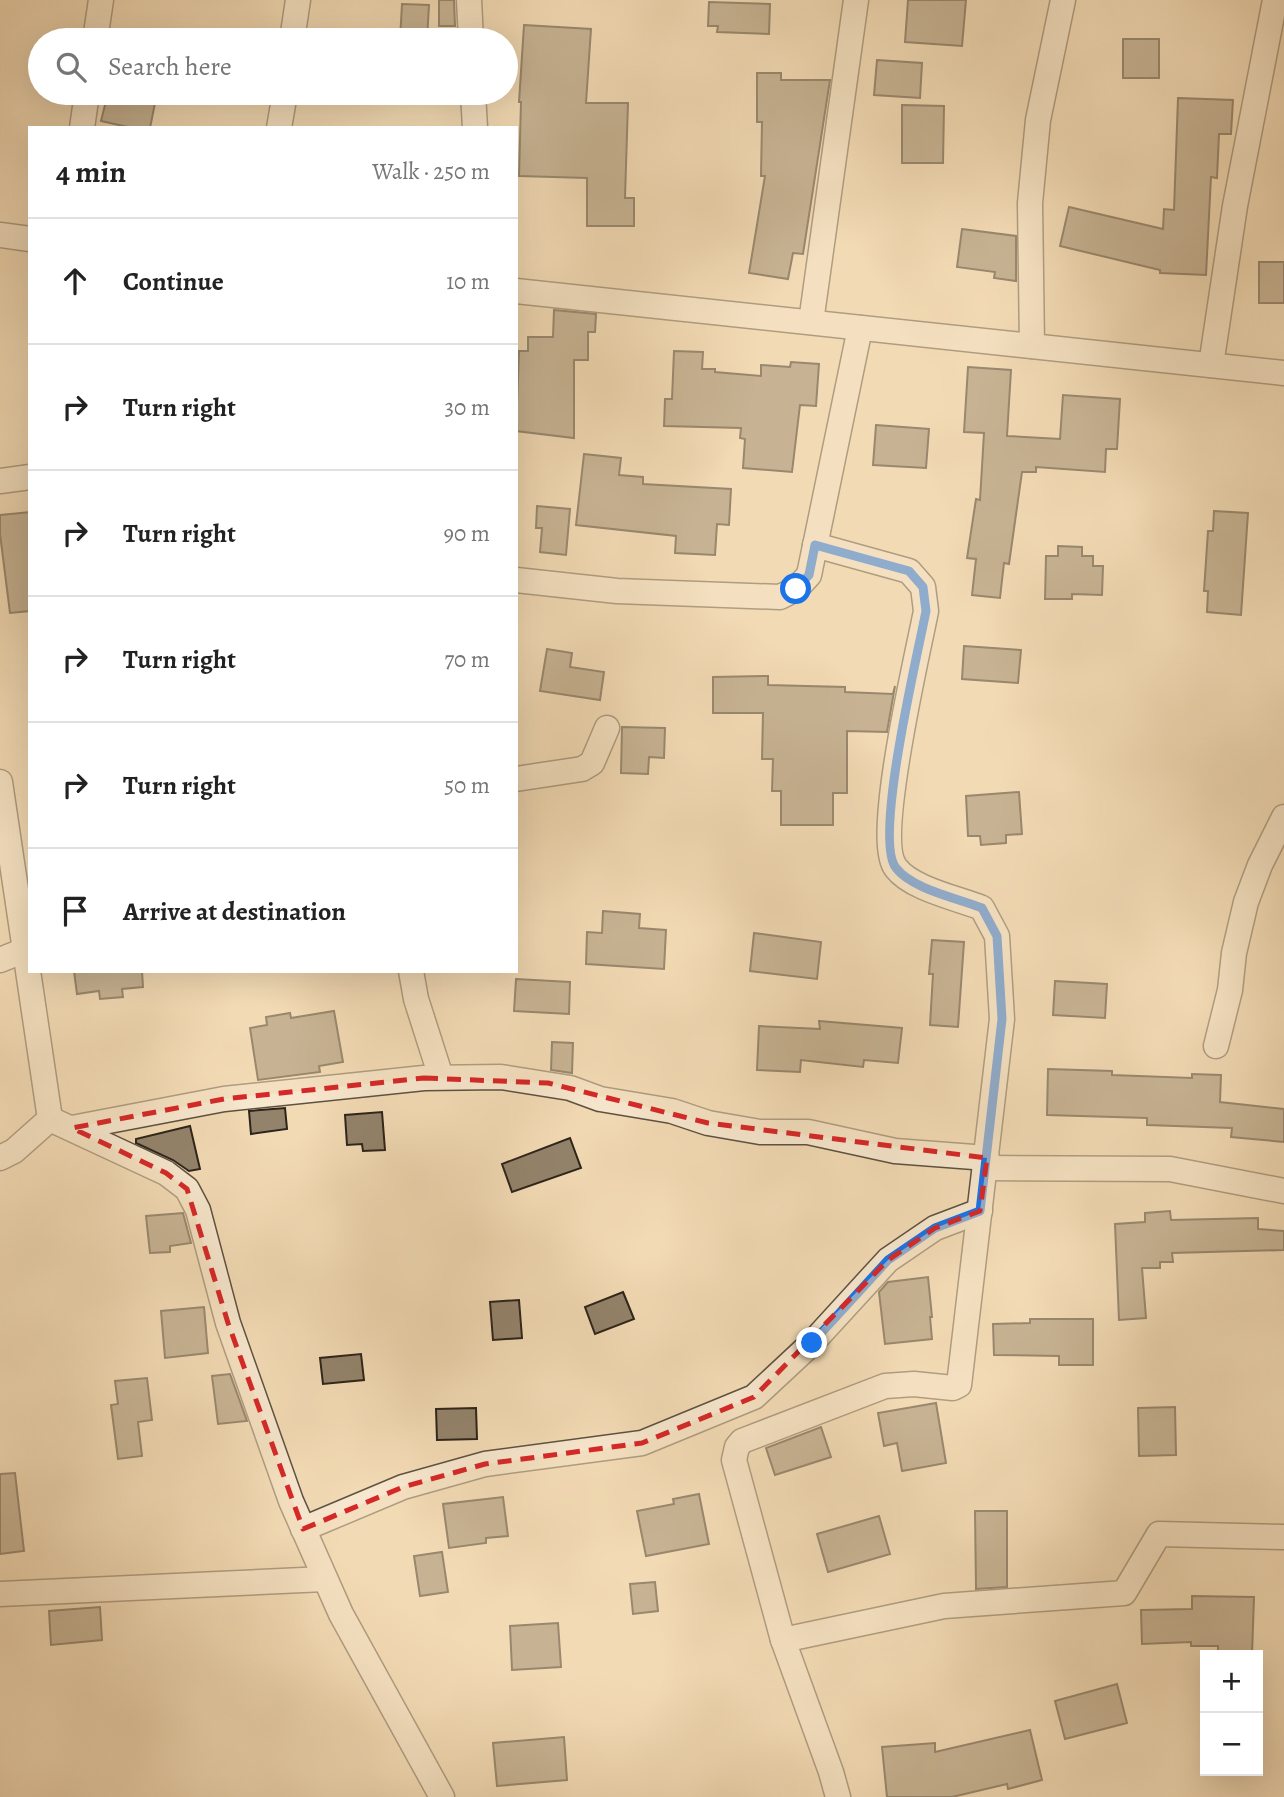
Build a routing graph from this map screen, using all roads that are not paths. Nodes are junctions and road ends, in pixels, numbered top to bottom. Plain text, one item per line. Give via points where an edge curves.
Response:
1 (102, 0) edge
2 (298, 0) edge
3 (469, 0) edge
4 (856, 0) edge
5 (1063, 0) edge
6 (1275, 0) edge
7 (97, 28) edge
8 (294, 28) edge
9 (470, 28) edge
10 (85, 105) edge
11 (283, 105) edge
12 (474, 105) edge
13 (82, 126) edge
14 (279, 126) edge
15 (475, 126) edge
16 (0, 235) edge
17 (28, 239) edge
18 (518, 291) edge
19 (811, 322) junction
20 (860, 328) junction
21 (1032, 346) junction
22 (1211, 365) junction
23 (1284, 373) edge
24 (28, 477) edge
25 (0, 481) edge
26 (815, 545) junction
27 (518, 580) edge
28 (607, 728) dead end
29 (518, 779) edge
30 (0, 782) edge
31 (1284, 817) edge
32 (25, 950) junction
33 (0, 960) edge
34 (28, 964) edge
35 (30, 973) edge
36 (411, 973) edge
37 (1216, 1046) dead end
38 (441, 1077) junction
39 (61, 1124) junction
40 (0, 1158) edge
41 (986, 1163) junction
42 (1284, 1191) edge
43 (980, 1211) junction
44 (303, 1529) junction
45 (1284, 1537) edge
46 (325, 1579) junction
47 (0, 1594) edge
48 (783, 1640) junction
49 (442, 1797) edge
50 (838, 1797) edge

1 - 7 street
2 - 8 street
3 - 9 street
4 - 19 street
5 - 21 street via 1038,120 1030,203
6 - 22 street via 1235,206
10 - 13 street
11 - 14 street
12 - 15 street
16 - 17 street
18 - 19 street
19 - 20 street
20 - 21 street
20 - 26 street
21 - 22 street
22 - 23 street
24 - 25 street
26 - 27 street via 809,575 780,597 617,591
26 - 41 street via 909,571 923,587 926,611 892,793 888,840 894,866 909,881 982,908 997,936 1002,1019
28 - 29 street via 592,763 582,769
30 - 32 street
31 - 37 street via 1246,902
32 - 33 street
32 - 34 street
35 - 39 street
36 - 38 street
38 - 39 street via 224,1099
38 - 41 street via 548,1083 708,1124 760,1132 808,1132
39 - 40 street
39 - 44 street via 166,1172 187,1189 198,1210 228,1323
41 - 42 street via 1170,1169
41 - 43 street
43 - 44 street via 935,1228 888,1260 812,1343 754,1397 642,1443 485,1464 403,1487
43 - 48 street via 959,1385 885,1386 742,1441 737,1447 734,1460
44 - 46 street
45 - 48 street via 1159,1534 1124,1593 944,1606
46 - 47 street
46 - 49 street
48 - 50 street

